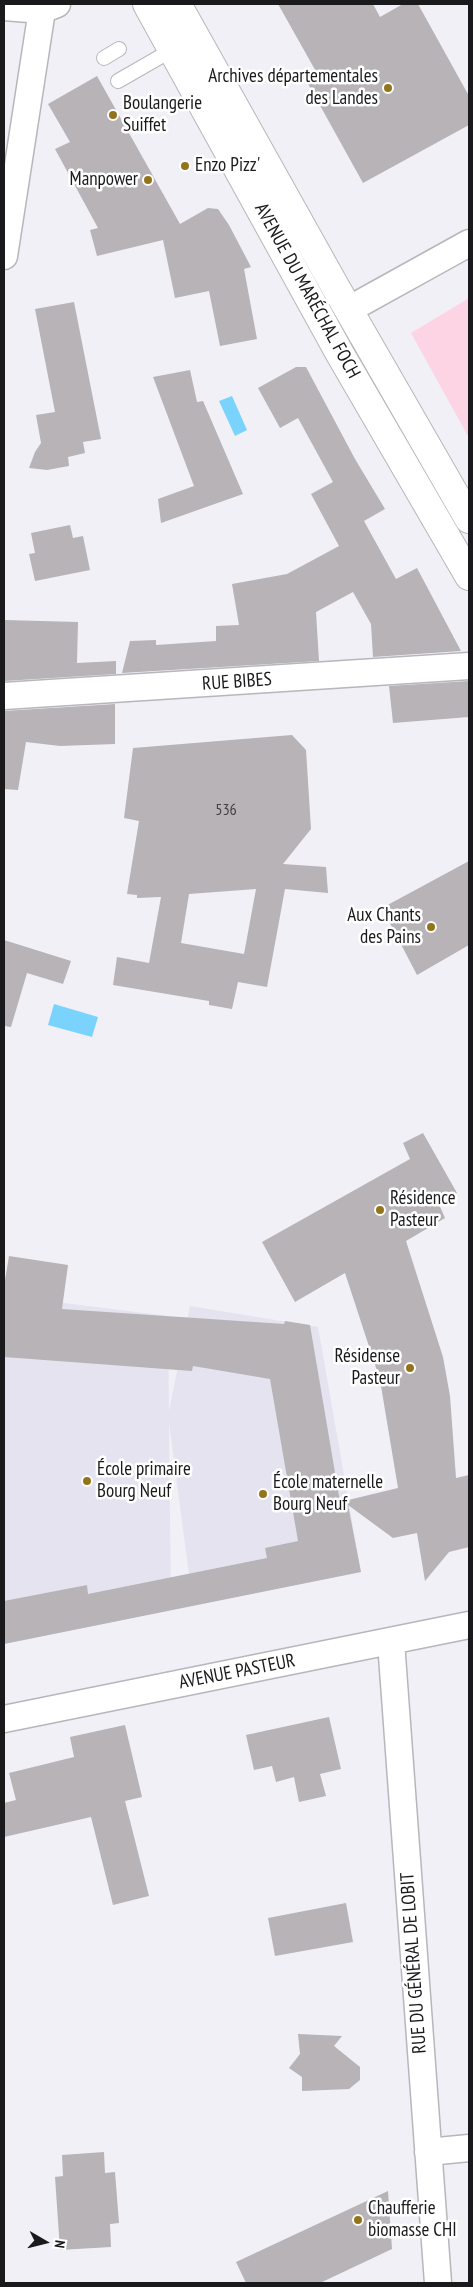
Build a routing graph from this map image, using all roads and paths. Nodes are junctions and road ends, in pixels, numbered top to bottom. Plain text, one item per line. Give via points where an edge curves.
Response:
1 (147, 4) edge
2 (177, 4) edge
3 (4, 7) edge
4 (49, 7) edge
5 (120, 49) dead end
6 (172, 50) junction
7 (104, 58) dead end
8 (118, 81) dead end
9 (469, 243) edge
10 (4, 256) edge
11 (348, 310) junction
12 (340, 354) junction
13 (469, 519) edge
14 (469, 529) edge
15 (469, 576) edge
16 (469, 666) edge
17 (4, 696) edge
18 (469, 1625) edge
19 (391, 1642) junction
20 (4, 1719) edge
21 (469, 2148) edge
22 (428, 2152) junction
23 (438, 2283) edge

1 - 6 main road, AVENUE DU MARÉCHAL FOCH
2 - 11 main road, AVENUE DU MARÉCHAL FOCH
3 - 4 street
4 - 10 street
5 - 7 lane
6 - 8 lane
6 - 12 main road, AVENUE DU MARÉCHAL FOCH
9 - 11 street
11 - 13 main road, AVENUE DU MARÉCHAL FOCH
12 - 14 street via 363,368 451,520
12 - 15 main road, AVENUE DU MARÉCHAL FOCH
16 - 17 street, RUE BIBES
18 - 19 street, AVENUE PASTEUR
19 - 20 street, AVENUE PASTEUR
19 - 22 street, RUE DU GÉNÉRAL DE LOBIT
21 - 22 street
22 - 23 street, RUE DU GÉNÉRAL DE LOBIT

